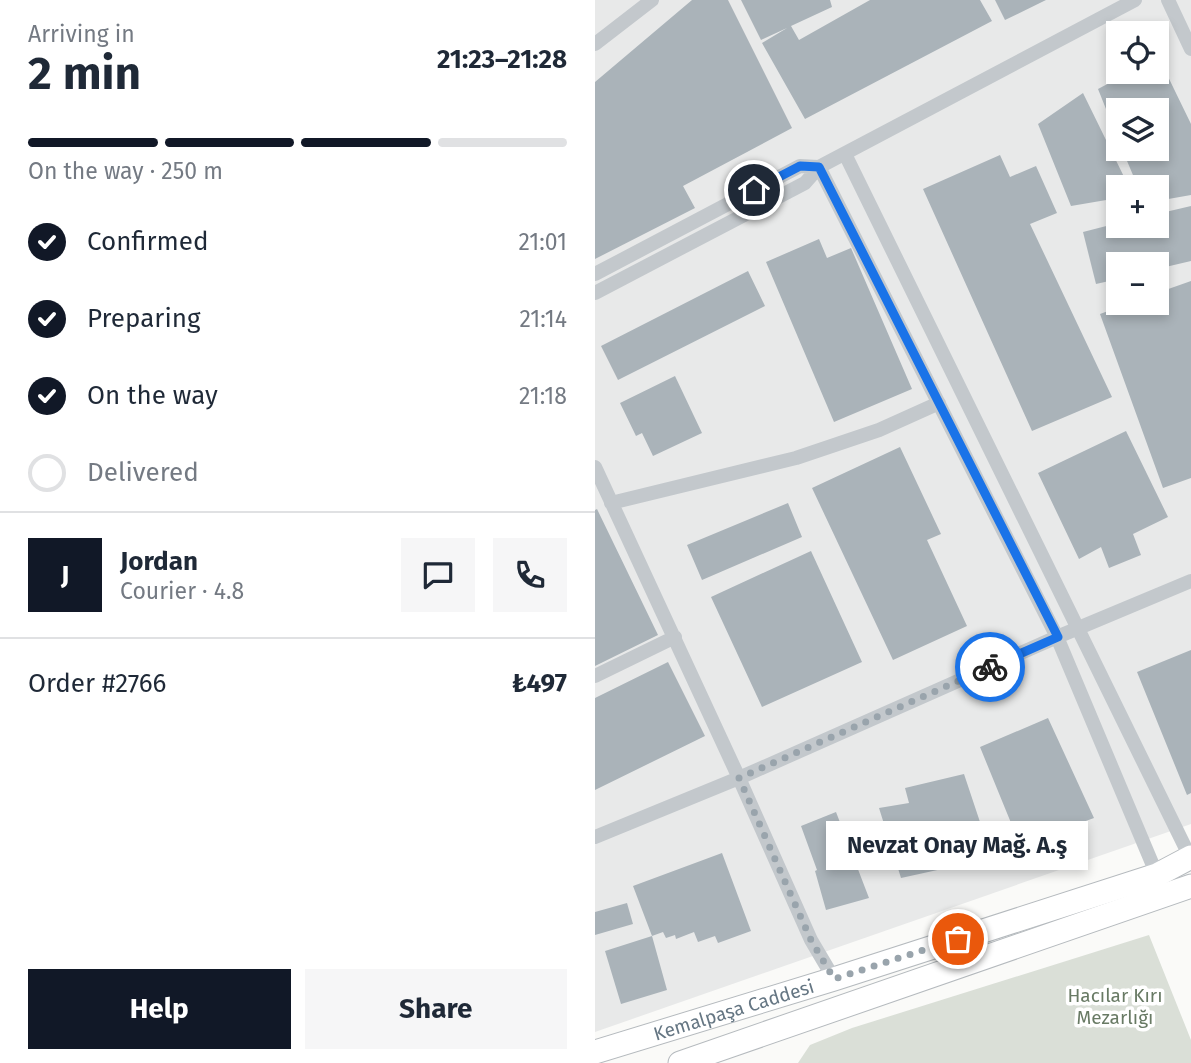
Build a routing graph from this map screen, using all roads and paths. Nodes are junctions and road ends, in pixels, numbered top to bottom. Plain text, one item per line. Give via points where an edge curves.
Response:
1 (652, 0) edge
2 (1135, 0) edge
3 (1168, 0) edge
4 (595, 44) edge
5 (1191, 49) edge
6 (845, 154) junction
7 (818, 167) junction
8 (595, 274) edge
9 (595, 293) edge
10 (939, 403) junction
11 (595, 467) edge
12 (604, 495) edge
13 (1191, 581) edge
14 (1078, 630) junction
15 (674, 637) junction
16 (1058, 637) junction
17 (595, 676) edge
18 (739, 778) junction
19 (595, 837) edge
20 (1191, 857) edge
21 (1157, 875) junction
22 (1191, 886) edge
23 (834, 979) junction
24 (595, 1052) edge
25 (680, 1063) edge

1 - 4 street
2 - 6 street
3 - 5 street
6 - 7 street
6 - 14 street
7 - 8 street via 800,166
7 - 9 street via 805,183
7 - 10 street
10 - 12 street via 879,430 796,458
10 - 16 street
11 - 12 street
12 - 15 street
13 - 14 street
14 - 16 street
14 - 20 street
15 - 17 street
15 - 18 street
16 - 18 street
16 - 21 street
18 - 19 street
18 - 23 street via 811,940
20 - 21 main road, Kemalpaşa Caddesi
21 - 23 main road, Kemalpaşa Caddesi
22 - 25 main road, Kemalpaşa Caddesi
23 - 24 main road, Kemalpaşa Caddesi

